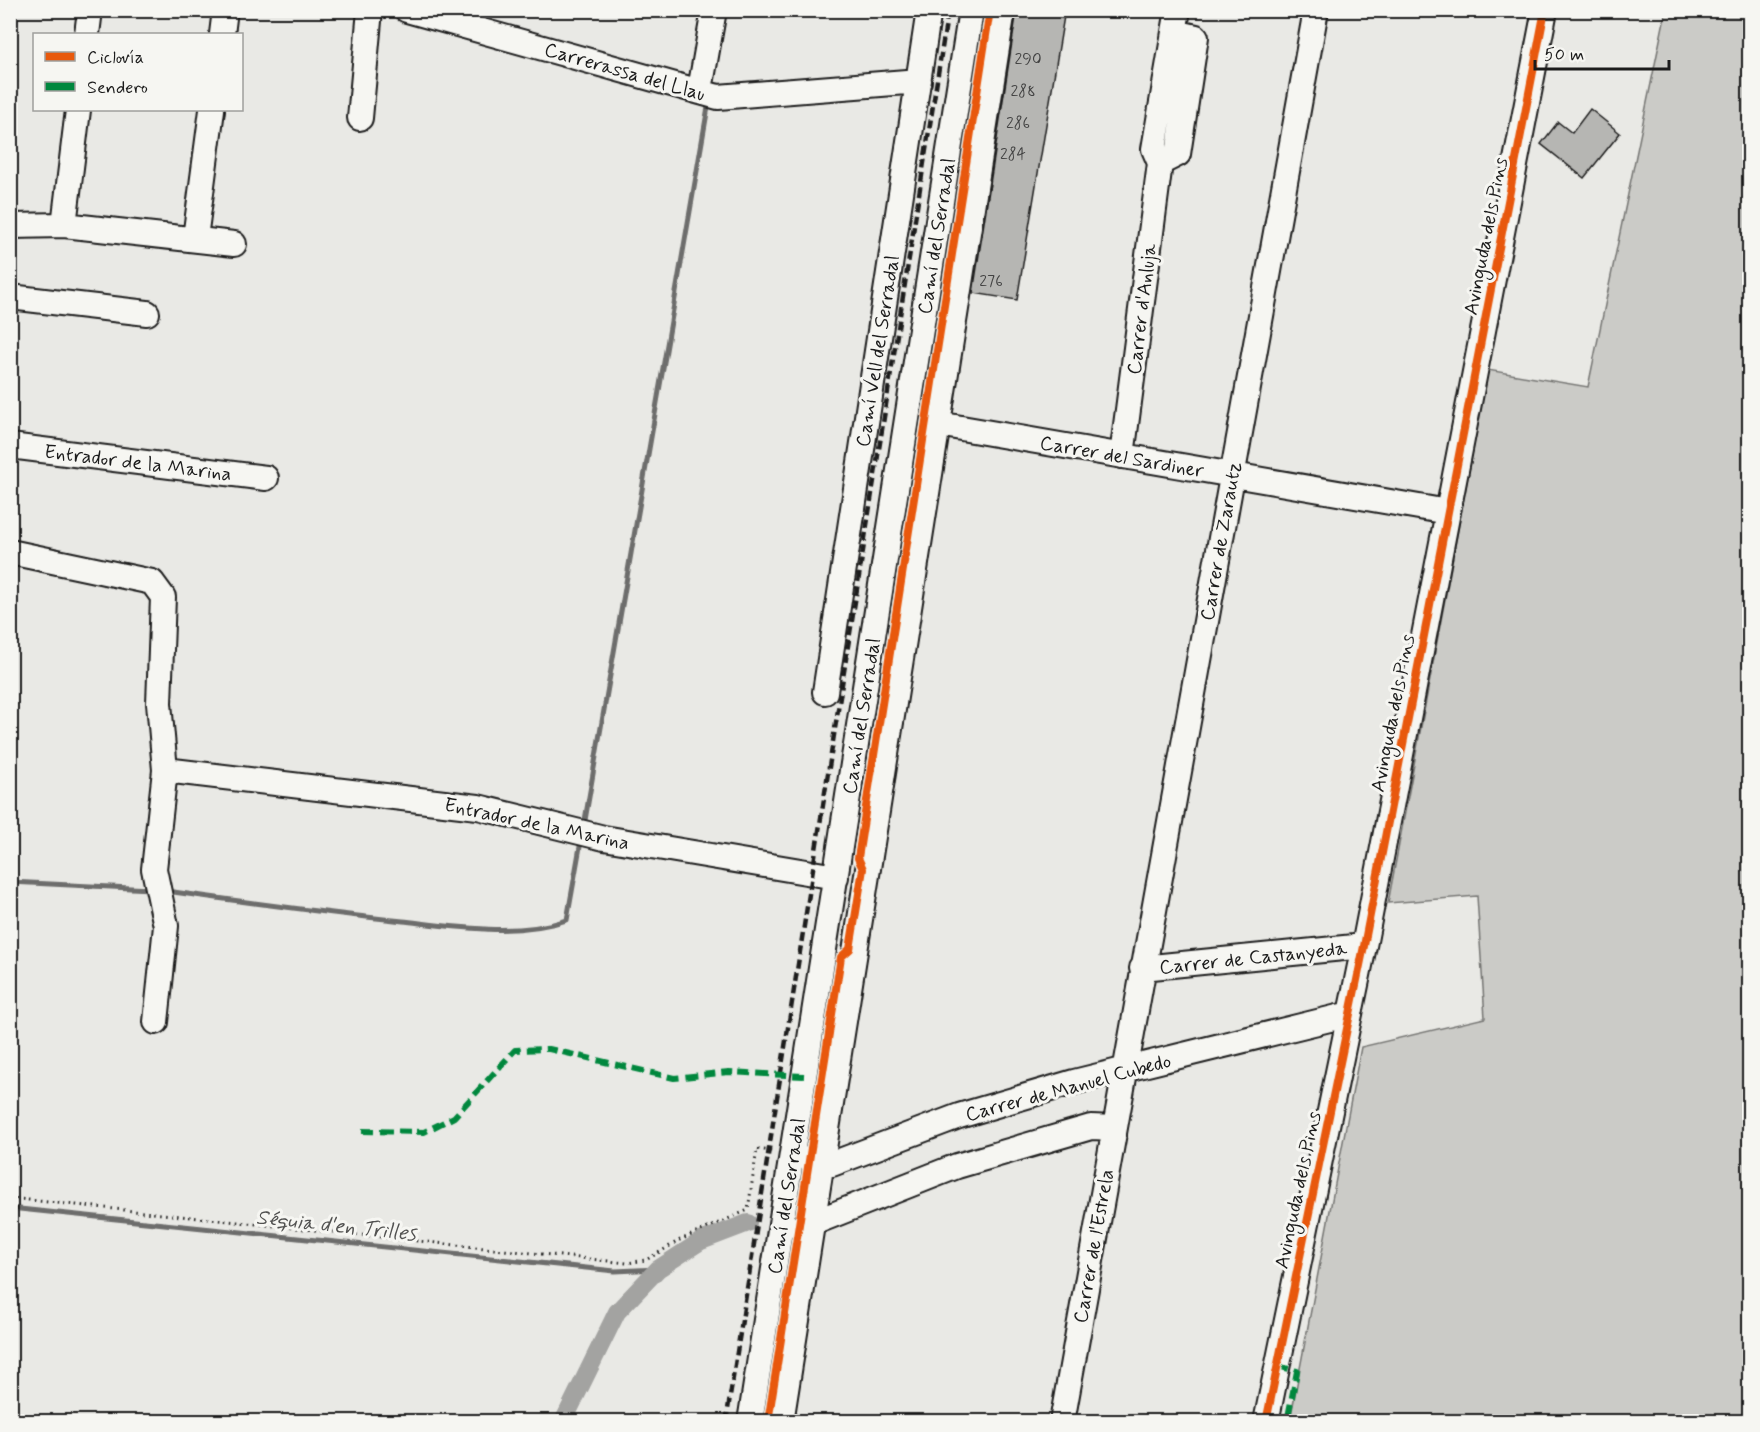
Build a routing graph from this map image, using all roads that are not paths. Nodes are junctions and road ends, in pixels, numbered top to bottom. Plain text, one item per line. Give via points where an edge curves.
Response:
1 (90, 10) edge
2 (225, 10) edge
3 (370, 10) edge
4 (407, 10) edge
5 (714, 10) edge
6 (929, 10) edge
7 (971, 10) edge
8 (1003, 10) edge
9 (1316, 10) edge
10 (1545, 10) edge
11 (1176, 21) edge
12 (87, 33) edge
13 (222, 33) edge
14 (919, 81) junction
15 (700, 90) junction
16 (78, 111) edge
17 (212, 111) edge
18 (360, 118) dead end
19 (63, 225) junction
20 (10, 226) edge
21 (195, 238) junction
22 (234, 244) dead end
23 (10, 297) edge
24 (147, 313) dead end
25 (938, 424) junction
26 (10, 446) edge
27 (1122, 456) junction
28 (1232, 475) junction
29 (266, 478) dead end
30 (1448, 512) junction
31 (10, 552) edge
32 (825, 692) dead end
33 (165, 770) junction
34 (836, 877) junction
35 (1364, 946) junction
36 (1142, 968) junction
37 (1350, 1014) junction
38 (156, 1022) dead end
39 (1125, 1071) junction
40 (1114, 1128) junction
41 (792, 1152) junction
42 (821, 1165) junction
43 (812, 1223) junction
44 (779, 1238) junction
45 (750, 1422) edge
46 (781, 1422) edge
47 (1062, 1422) edge
48 (1266, 1422) edge

1 - 12 street
2 - 13 street
3 - 18 street
4 - 15 street, Carrerassa del Llau
5 - 15 street
6 - 14 street, Camí Vell del Serradal
7 - 34 street, Camí del Serradal
8 - 25 street, Camí del Serradal
9 - 28 street, Carrer de Zarautz
10 - 30 street, Avinguda dels Pins
11 - 27 street, Carrer d'Anluja via 1196,38 1178,154 1160,163
14 - 15 street, Carrerassa del Llau via 718,97
14 - 32 street, Camí Vell del Serradal
16 - 19 street
17 - 21 street
19 - 20 street
19 - 21 street
21 - 22 street
23 - 24 street
25 - 27 street, Carrer del Sardiner
25 - 42 street, Camí del Serradal
26 - 29 street, Entrador de la Marina
27 - 28 street, Carrer del Sardiner
28 - 30 street, Carrer del Sardiner
28 - 36 street, Carrer de Zarautz
30 - 35 street, Avinguda dels Pins
31 - 33 street via 152,582 163,597 159,703
33 - 34 street, Entrador de la Marina via 478,807 604,838
33 - 38 street via 154,869 166,926
34 - 41 street, Camí del Serradal
35 - 36 street, Carrer de Castanyeda
35 - 37 street, Avinguda dels Pins
36 - 39 street, Carrer de Zarautz
37 - 39 street, Carrer de Manuel Cubedo
37 - 48 street, Avinguda dels Pins
39 - 40 street, Carrer de l'Estrela
39 - 42 street, Carrer de Manuel Cubedo via 959,1116
40 - 43 street via 1091,1127 957,1166
40 - 47 street, Carrer de l'Estrela
41 - 42 street
41 - 44 street, Camí del Serradal
42 - 43 street, Camí del Serradal
43 - 44 street
43 - 46 street, Camí del Serradal
44 - 45 street, Camí del Serradal

